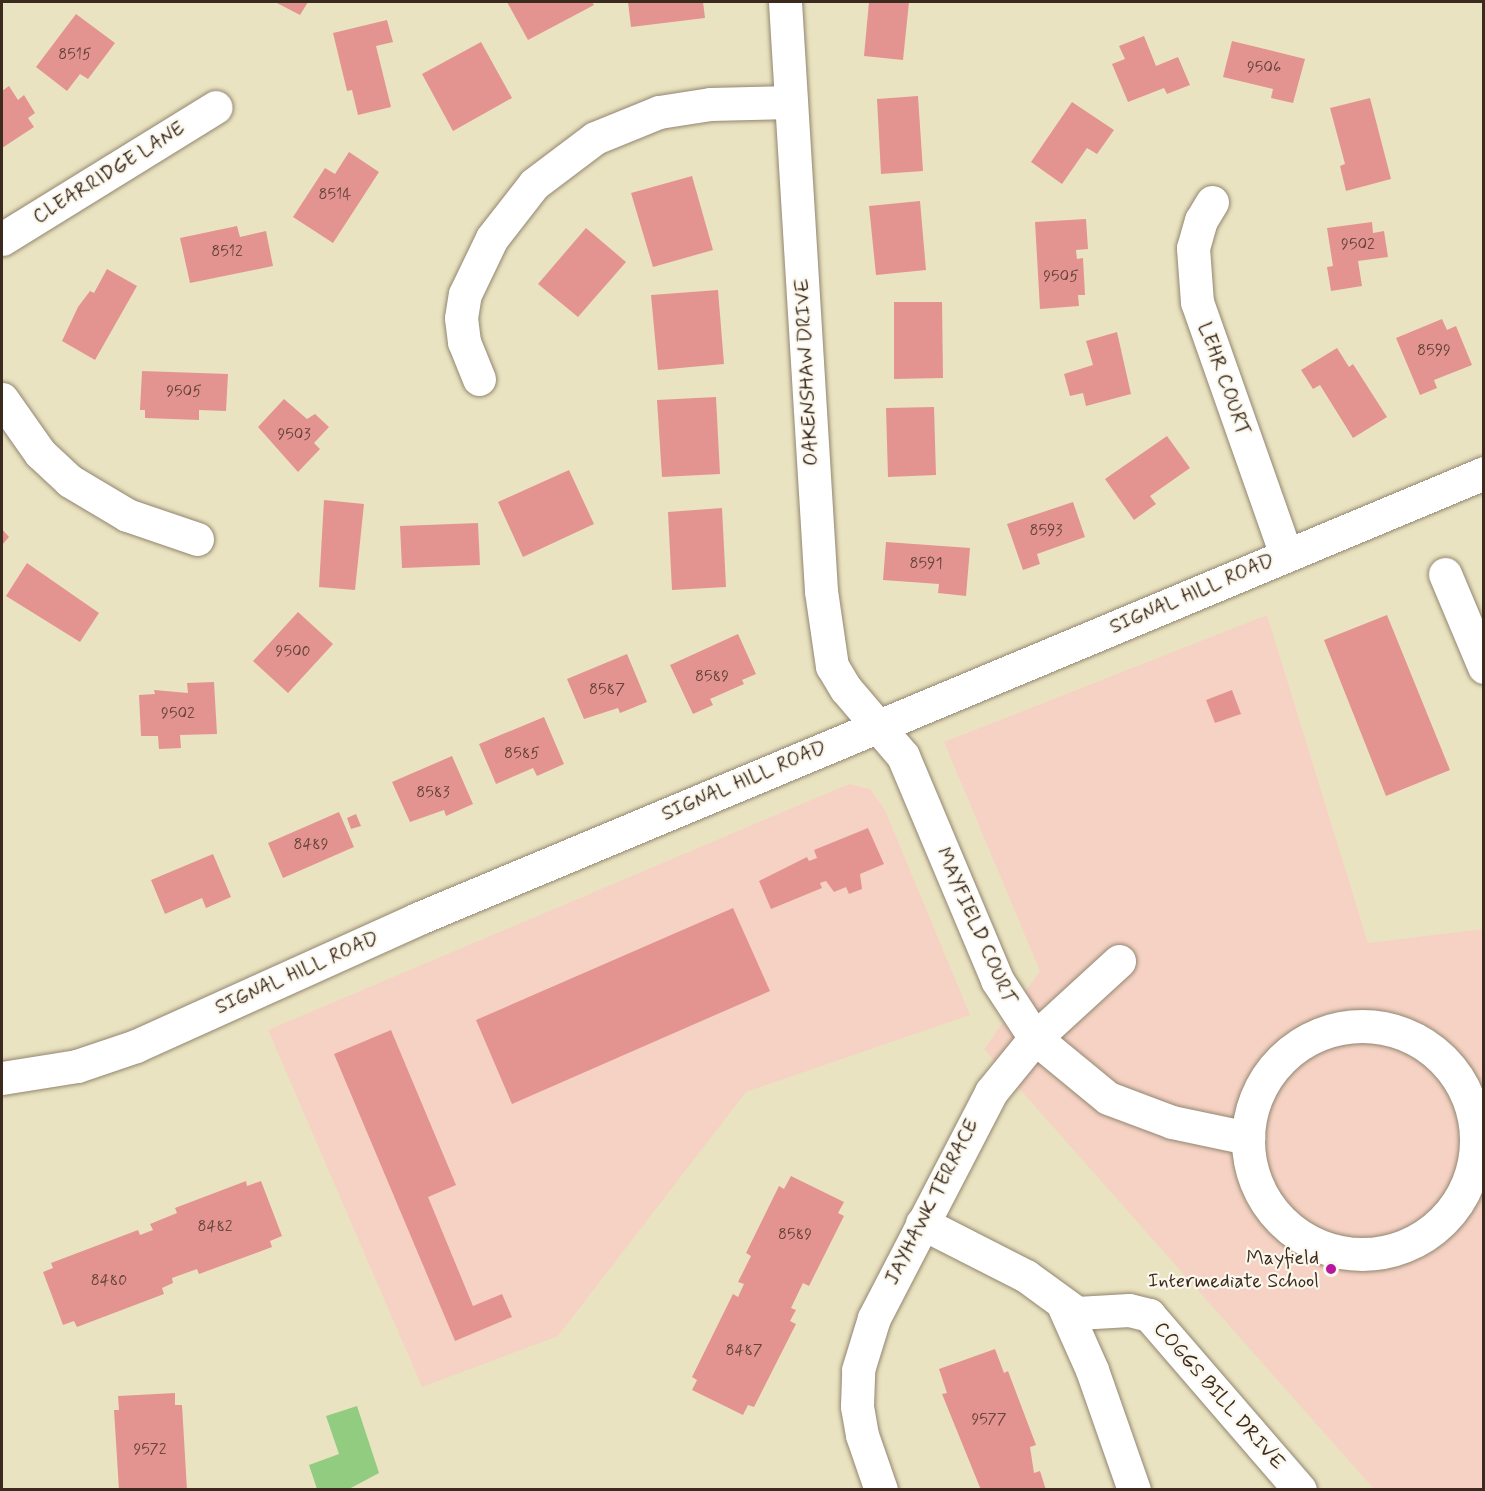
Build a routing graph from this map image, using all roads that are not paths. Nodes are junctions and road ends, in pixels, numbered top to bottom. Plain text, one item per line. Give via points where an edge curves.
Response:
1 (785, 2) edge
2 (791, 102) junction
3 (216, 107) dead end
4 (1212, 202) dead end
5 (2, 239) edge
6 (479, 379) dead end
7 (2, 399) edge
8 (1484, 473) edge
9 (197, 539) dead end
10 (1286, 555) junction
11 (1445, 574) dead end
12 (1484, 667) edge
13 (879, 724) junction
14 (1119, 961) dead end
15 (1035, 1038) junction
16 (2, 1078) edge
17 (1248, 1138) junction
18 (922, 1223) junction
19 (1064, 1307) junction
20 (881, 1490) edge
21 (1134, 1490) edge
22 (1300, 1490) edge

1 - 2 street, OAKENSHAW DRIVE
2 - 6 street via 710,104 659,112 595,138 534,184 492,237 465,294 461,318 464,342
2 - 13 street, OAKENSHAW DRIVE via 825,639 838,677
3 - 5 street, CLEARRIDGE LANE
4 - 10 street, LEHR COURT via 1201,220 1193,248 1197,302
7 - 9 street via 40,453 70,481 127,515
8 - 10 street, SIGNAL HILL ROAD
10 - 13 street, SIGNAL HILL ROAD
11 - 12 street
13 - 15 street, MAYFIELD COURT via 906,763 997,980
13 - 16 street, SIGNAL HILL ROAD via 417,920 136,1046 77,1066
14 - 15 street, JAYHAWK TERRACE
15 - 17 street, MAYFIELD COURT via 1108,1098 1162,1119
15 - 18 street, JAYHAWK TERRACE via 978,1112
17 - 17 street via 1251,1169 1265,1200 1284,1223 1311,1242 1340,1252 1367,1254 1402,1247 1430,1232 1450,1213 1467,1185 1475,1161 1477,1131 1472,1105 1459,1078 1443,1058 1419,1040 1370,1026 1339,1028 1313,1037 1286,1055 1266,1077 1253,1106
18 - 19 street, COGGS BILL DRIVE via 1026,1276
18 - 20 street, JAYHAWK TERRACE via 874,1318 858,1370 862,1435
19 - 21 street, COGGS BILL DRIVE via 1092,1370
19 - 22 street, COGGS BILL DRIVE via 1077,1313 1129,1310 1149,1316

